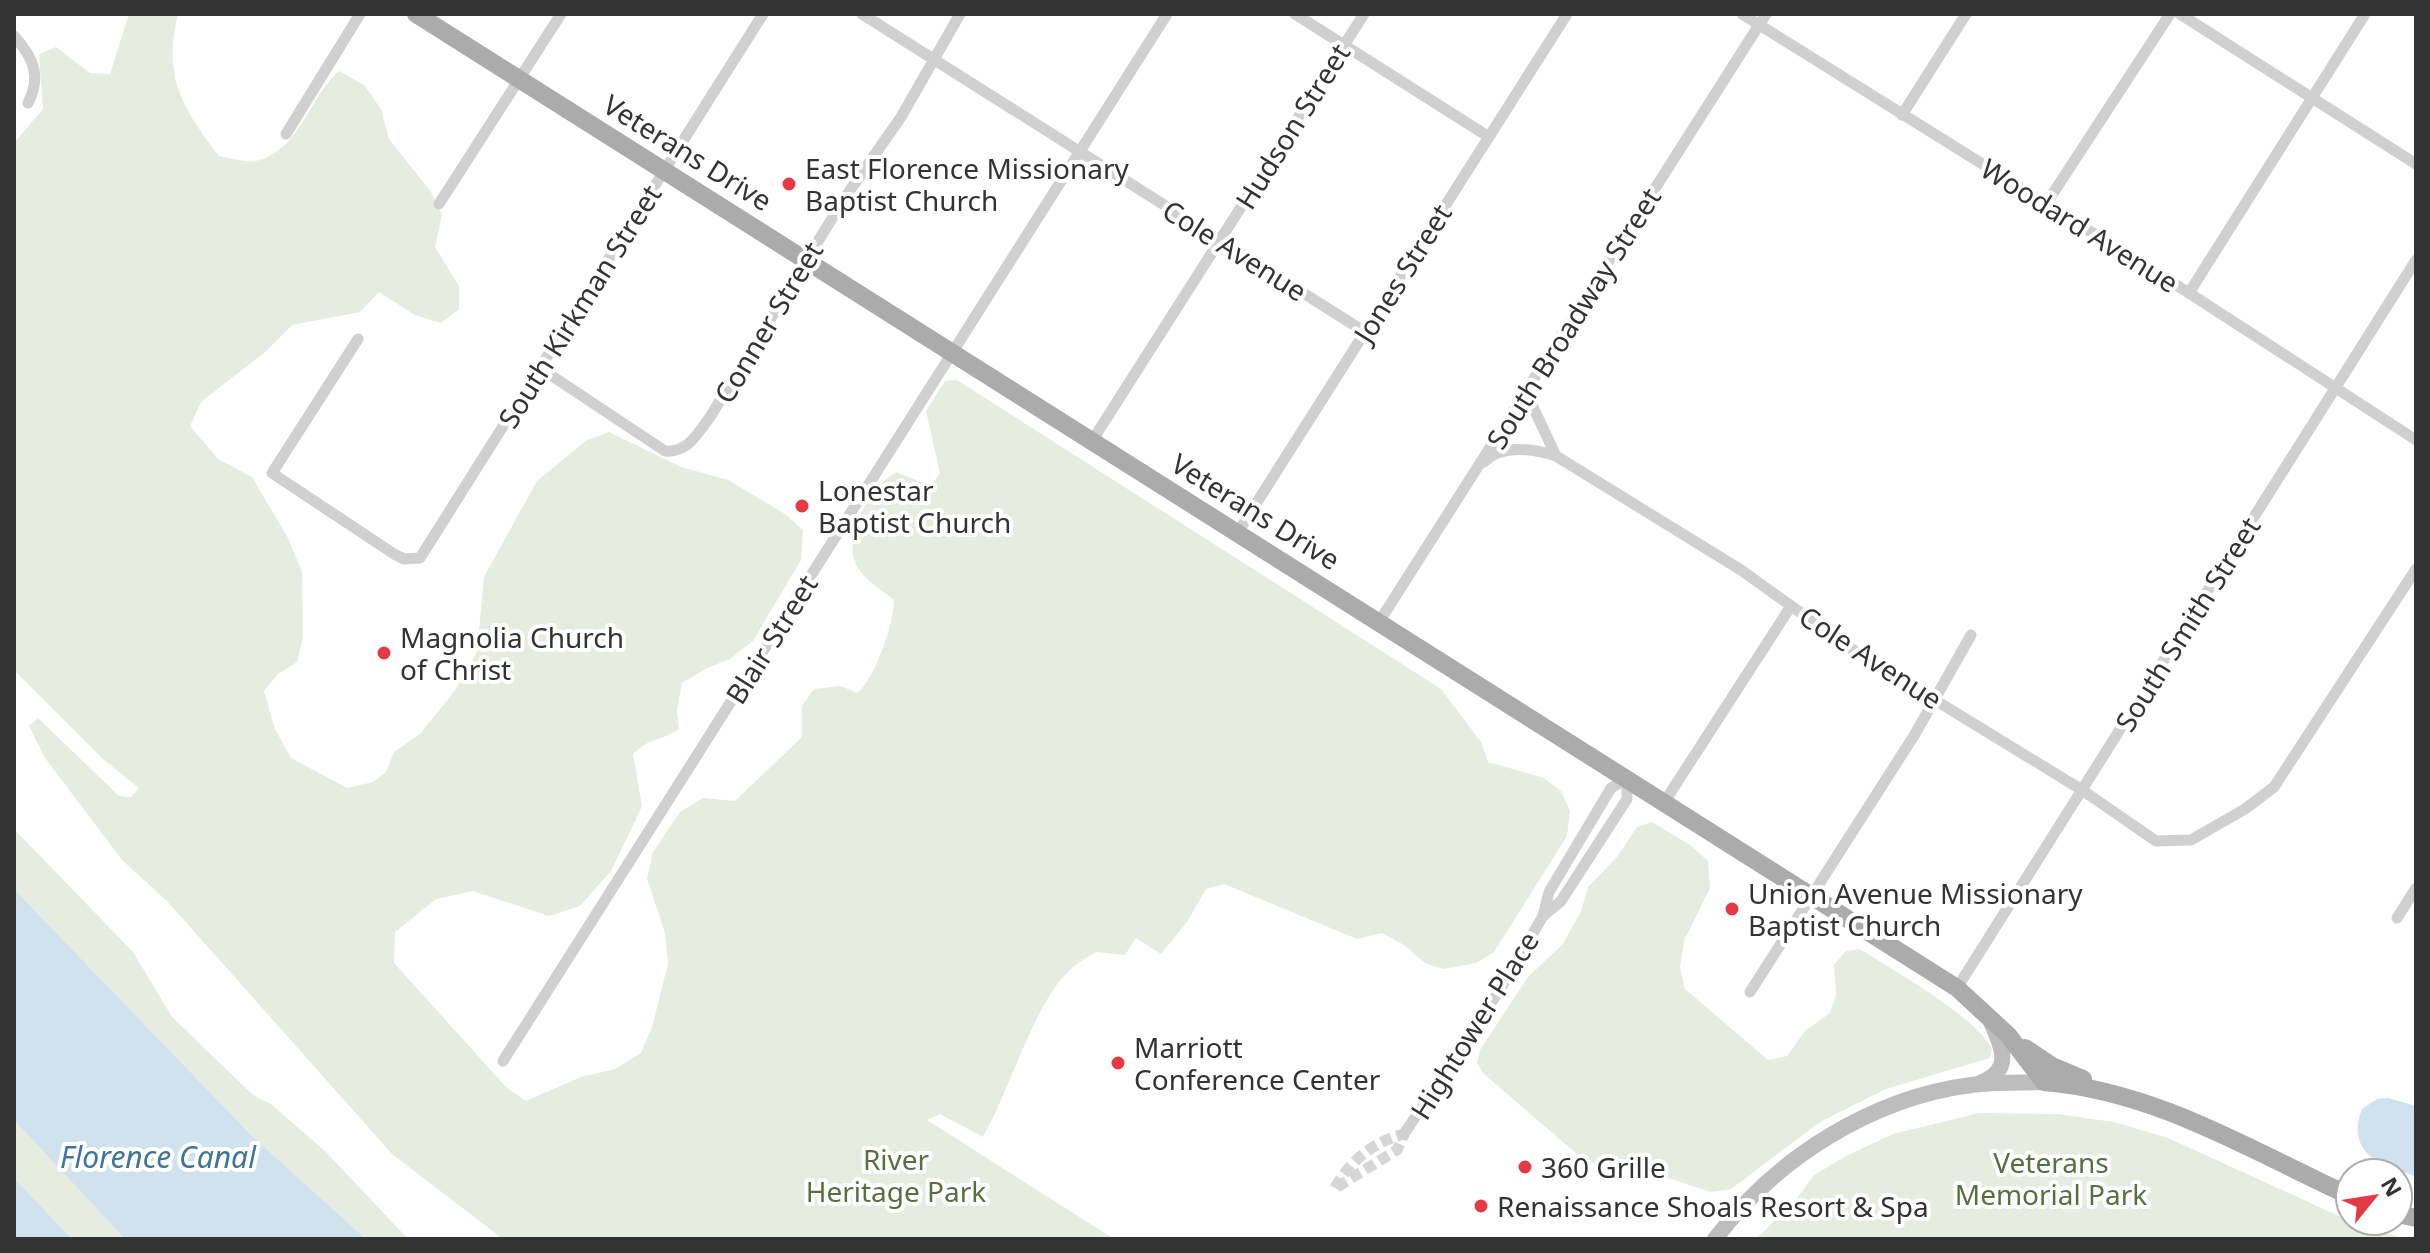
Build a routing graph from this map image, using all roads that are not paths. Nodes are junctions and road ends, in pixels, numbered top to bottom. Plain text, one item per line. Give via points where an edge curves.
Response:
1 (360, 14) edge
2 (416, 14) edge
3 (561, 14) edge
4 (763, 14) edge
5 (862, 14) edge
6 (960, 14) edge
7 (1167, 14) edge
8 (1295, 14) edge
9 (1364, 14) edge
10 (1567, 14) edge
11 (1742, 14) edge
12 (1766, 14) edge
13 (1966, 14) edge
14 (2170, 14) edge
15 (2180, 14) edge
16 (2365, 14) edge
17 (1759, 25) junction
18 (14, 36) edge
19 (1344, 45) junction
20 (933, 59) junction
21 (519, 80) junction
22 (2312, 98) junction
23 (28, 103) dead end
24 (1902, 115) junction
25 (286, 134) dead end
26 (1489, 137) junction
27 (1080, 152) junction
28 (2416, 164) edge
29 (664, 171) junction
30 (439, 204) dead end
31 (2046, 204) junction
32 (1220, 240) junction
33 (806, 259) junction
34 (2416, 260) edge
35 (2189, 293) junction
36 (1365, 332) junction
37 (358, 339) dead end
38 (953, 352) junction
39 (540, 368) junction
40 (2336, 386) junction
41 (1526, 392) junction
42 (2416, 440) edge
43 (1092, 441) junction
44 (1556, 456) junction
45 (1477, 468) junction
46 (1238, 532) junction
47 (2416, 569) edge
48 (1791, 606) junction
49 (1379, 622) junction
50 (1971, 635) dead end
51 (1935, 699) junction
52 (1627, 779) junction
53 (2082, 790) junction
54 (1665, 801) junction
55 (2416, 888) edge
56 (1813, 893) junction
57 (1543, 916) junction
58 (2397, 918) dead end
59 (1957, 988) junction
60 (1750, 992) dead end
61 (1987, 1013) junction
62 (2008, 1035) junction
63 (503, 1061) dead end
64 (2044, 1082) junction
65 (1972, 1085) junction
66 (2115, 1092) junction
67 (1404, 1134) dead end
68 (2334, 1188) edge
69 (1715, 1239) edge

1 - 25 street
2 - 21 main road, Veterans Drive
3 - 21 street
4 - 29 street, South Kirkman Street
5 - 20 street, Cole Avenue
6 - 20 street, Conner Street
7 - 27 street, Blair Street
8 - 19 street
9 - 19 street, Hudson Street
10 - 26 street, Jones Street
11 - 17 street, Woodard Avenue
12 - 17 street, South Broadway Street
13 - 24 street
14 - 31 street
15 - 22 street
16 - 22 street
17 - 24 street, Woodard Avenue
17 - 41 street, South Broadway Street
18 - 23 street via 31,54 36,78
19 - 26 street
19 - 32 street, Hudson Street
20 - 27 street, Cole Avenue
20 - 33 street, Conner Street via 901,117
21 - 29 main road, Veterans Drive
21 - 30 street
22 - 28 street
22 - 35 street
24 - 31 street, Woodard Avenue
26 - 36 street, Jones Street
27 - 32 street, Cole Avenue
27 - 38 street, Blair Street
29 - 33 main road, Veterans Drive
29 - 39 street, South Kirkman Street
31 - 35 street, Woodard Avenue
32 - 36 street, Cole Avenue
32 - 43 street, Hudson Street
33 - 38 main road, Veterans Drive
33 - 39 street, Conner Street via 710,417 677,452 665,451
34 - 40 street, South Smith Street
35 - 40 street, Woodard Avenue
36 - 46 street, Jones Street
37 - 39 street, South Kirkman Street via 272,473 404,559 420,558
38 - 43 main road, Veterans Drive
38 - 63 street, Blair Street
40 - 42 street, Woodard Avenue
40 - 53 street, South Smith Street
41 - 44 street
41 - 45 street, South Broadway Street
43 - 46 main road, Veterans Drive
44 - 45 street, Cole Avenue via 1513,450 1490,456
44 - 48 street, Cole Avenue
45 - 49 street, South Broadway Street
46 - 49 main road, Veterans Drive
47 - 53 street, Cole Avenue via 2274,787 2245,809 2191,840 2156,841
48 - 51 street, Cole Avenue
48 - 54 street
49 - 52 main road, Veterans Drive
50 - 51 street
51 - 53 street, Cole Avenue
51 - 56 street
52 - 54 main road, Veterans Drive
52 - 57 street, Hightower Place via 1611,788 1549,892
52 - 57 street, Hightower Place via 1627,799 1561,901
53 - 59 street, South Smith Street
54 - 56 main road, Veterans Drive
55 - 58 street
56 - 59 main road, Veterans Drive
56 - 60 street
57 - 67 street, Hightower Place
59 - 61 main road, Veterans Drive
61 - 62 main road, Veterans Drive
61 - 65 main road via 2005,1051 2004,1060 1995,1076
62 - 64 main road, Veterans Drive
62 - 66 main road via 2052,1066
64 - 65 main road
64 - 66 main road
65 - 69 main road via 1895,1105 1836,1131 1774,1177
66 - 68 main road via 2224,1133

